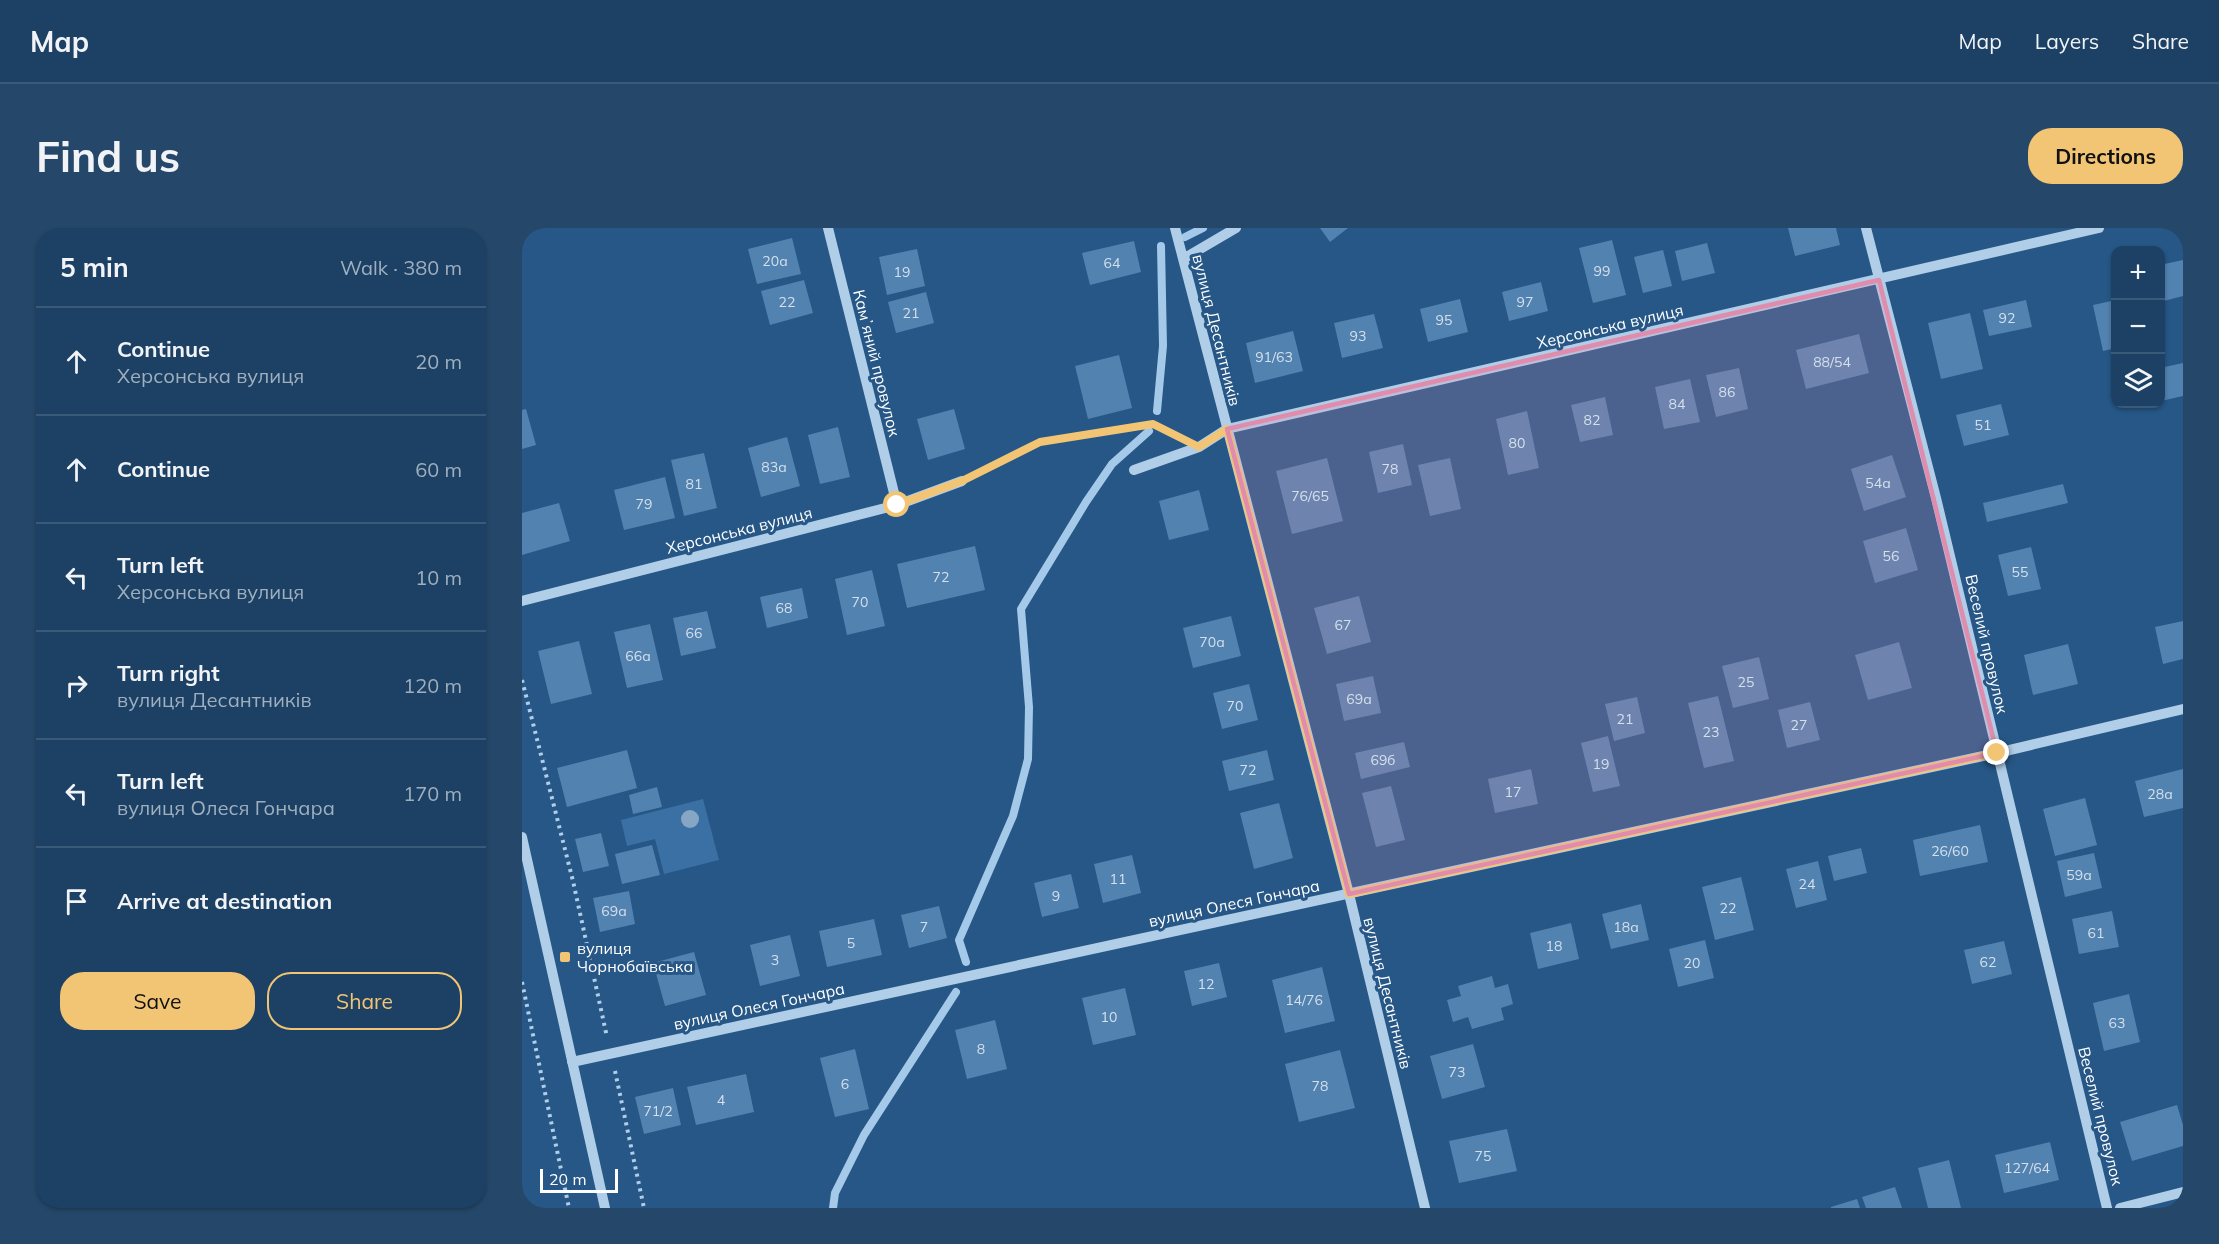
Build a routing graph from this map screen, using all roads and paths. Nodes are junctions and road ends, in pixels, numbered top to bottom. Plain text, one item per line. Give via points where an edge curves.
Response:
1 (828, 228) edge
2 (1175, 228) edge
3 (1236, 228) edge
4 (1866, 228) edge
5 (2099, 228) edge
6 (1183, 259) junction
7 (1879, 280) junction
8 (1227, 429) junction
9 (1199, 447) junction
10 (1134, 470) dead end
11 (962, 481) joint
12 (897, 505) junction
13 (522, 601) edge
14 (522, 680) edge
15 (2183, 709) edge
16 (1997, 753) junction
17 (522, 837) edge
18 (1349, 894) junction
19 (522, 982) edge
20 (611, 1054) junction
21 (572, 1062) junction
22 (2183, 1192) edge
23 (569, 1208) edge
24 (605, 1208) edge
25 (645, 1208) edge
26 (1425, 1208) edge
27 (2107, 1208) edge
28 (2120, 1208) edge

1 - 12 street, Камʼяний провулок
2 - 6 street, вулиця Десантників
3 - 6 street
4 - 7 street, Веселий провулок
5 - 7 street, Херсонська вулиця
6 - 8 street, вулиця Десантників
7 - 8 street, Херсонська вулиця
7 - 16 street, Веселий провулок
8 - 9 street, Херсонська вулиця
8 - 18 street, вулиця Десантників
9 - 10 street, Херсонська вулиця
9 - 11 path via 1153,424 1040,442
11 - 12 street, Херсонська вулиця
12 - 13 street, Херсонська вулиця
14 - 20 path via 573,881
15 - 16 street, вулиця Олеся Гончара
16 - 18 street, вулиця Олеся Гончара
16 - 27 street, Веселий провулок
17 - 21 street
18 - 20 street, вулиця Олеся Гончара
18 - 26 street, вулиця Десантників
19 - 23 path
20 - 21 street, вулиця Олеся Гончара
20 - 25 path
21 - 24 street
22 - 28 street

